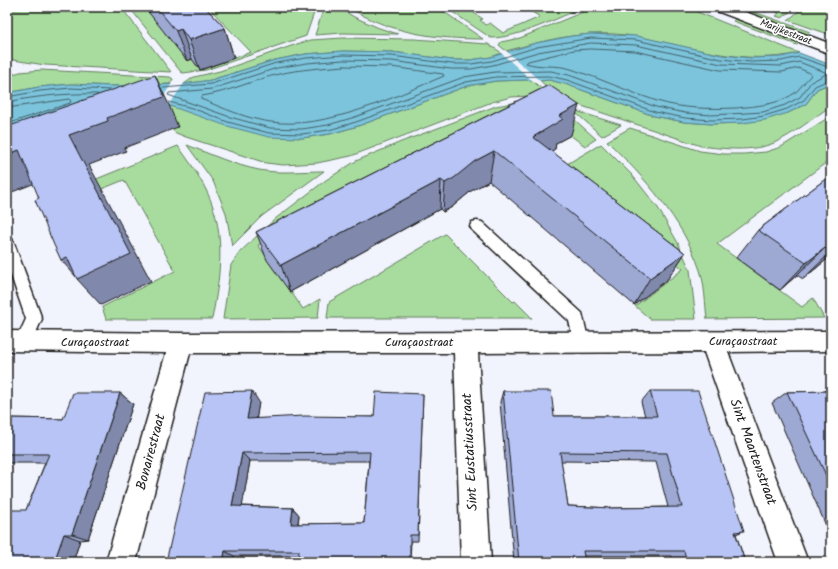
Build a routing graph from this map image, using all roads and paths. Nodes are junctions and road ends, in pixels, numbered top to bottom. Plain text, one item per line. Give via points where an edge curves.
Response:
1 (719, 7) edge
2 (831, 49) edge
3 (477, 226) dead end
4 (7, 243) edge
5 (15, 341) edge
6 (712, 341) junction
7 (831, 341) edge
8 (465, 342) junction
9 (581, 342) junction
10 (181, 343) junction
11 (121, 562) edge
12 (476, 562) edge
13 (793, 562) edge

1 - 2 street, Marijkestraat
3 - 9 lane via 576,318
4 - 5 lane via 34,318
5 - 10 street, Curaçaostraat
6 - 7 street, Curaçaostraat
6 - 9 street, Curaçaostraat
6 - 13 street, Sint Maartenstraat
8 - 9 street, Curaçaostraat
8 - 10 street, Curaçaostraat
8 - 12 street, Sint Eustatiusstraat
10 - 11 street, Bonairestraat

